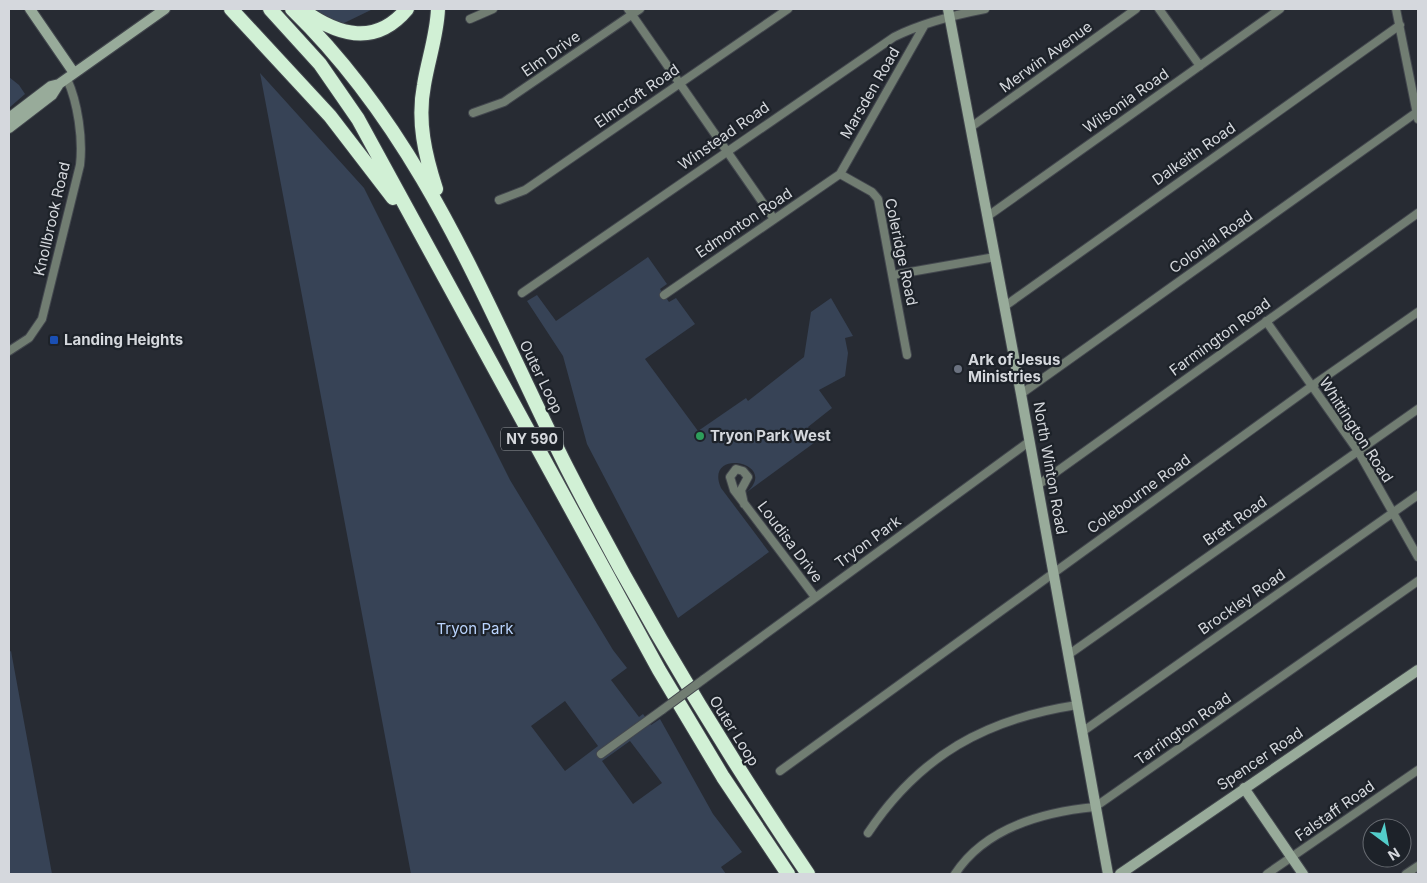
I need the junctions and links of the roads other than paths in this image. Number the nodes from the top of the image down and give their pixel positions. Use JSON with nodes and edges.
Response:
{"nodes":[{"id":1,"x":30,"y":9,"type":"edge"},
{"id":2,"x":165,"y":9,"type":"edge"},
{"id":3,"x":231,"y":9,"type":"edge"},
{"id":4,"x":270,"y":9,"type":"edge"},
{"id":5,"x":292,"y":9,"type":"edge"},
{"id":6,"x":300,"y":9,"type":"edge"},
{"id":7,"x":407,"y":9,"type":"edge"},
{"id":8,"x":438,"y":9,"type":"edge"},
{"id":9,"x":493,"y":9,"type":"edge"},
{"id":10,"x":640,"y":9,"type":"edge"},
{"id":11,"x":788,"y":9,"type":"edge"},
{"id":12,"x":985,"y":9,"type":"edge"},
{"id":13,"x":1136,"y":9,"type":"edge"},
{"id":14,"x":1159,"y":9,"type":"edge"},
{"id":15,"x":1280,"y":9,"type":"edge"},
{"id":16,"x":1396,"y":9,"type":"edge"},
{"id":17,"x":630,"y":11,"type":"edge"},
{"id":18,"x":949,"y":13,"type":"edge"},
{"id":19,"x":470,"y":19,"type":"dead end"},
{"id":20,"x":1400,"y":25,"type":"junction"},
{"id":21,"x":924,"y":26,"type":"junction"},
{"id":22,"x":1200,"y":66,"type":"junction"},
{"id":23,"x":67,"y":79,"type":"junction"},
{"id":24,"x":680,"y":83,"type":"junction"},
{"id":25,"x":473,"y":113,"type":"dead end"},
{"id":26,"x":1418,"y":116,"type":"edge"},
{"id":27,"x":9,"y":118,"type":"edge"},
{"id":28,"x":971,"y":127,"type":"junction"},
{"id":29,"x":9,"y":128,"type":"edge"},
{"id":30,"x":727,"y":151,"type":"junction"},
{"id":31,"x":840,"y":174,"type":"junction"},
{"id":32,"x":500,"y":200,"type":"dead end"},
{"id":33,"x":1418,"y":213,"type":"edge"},
{"id":34,"x":988,"y":216,"type":"junction"},
{"id":35,"x":774,"y":219,"type":"junction"},
{"id":36,"x":456,"y":241,"type":"junction"},
{"id":37,"x":433,"y":257,"type":"junction"},
{"id":38,"x":995,"y":257,"type":"junction"},
{"id":39,"x":893,"y":275,"type":"junction"},
{"id":40,"x":522,"y":294,"type":"dead end"},
{"id":41,"x":664,"y":295,"type":"dead end"},
{"id":42,"x":1005,"y":306,"type":"junction"},
{"id":43,"x":1418,"y":312,"type":"edge"},
{"id":44,"x":1266,"y":321,"type":"junction"},
{"id":45,"x":9,"y":351,"type":"edge"},
{"id":46,"x":907,"y":355,"type":"dead end"},
{"id":47,"x":1312,"y":386,"type":"junction"},
{"id":48,"x":1021,"y":394,"type":"junction"},
{"id":49,"x":1418,"y":409,"type":"edge"},
{"id":50,"x":1030,"y":441,"type":"junction"},
{"id":51,"x":1358,"y":451,"type":"junction"},
{"id":52,"x":1038,"y":484,"type":"junction"},
{"id":53,"x":1418,"y":495,"type":"edge"},
{"id":54,"x":744,"y":504,"type":"dead end"},
{"id":55,"x":1393,"y":513,"type":"junction"},
{"id":56,"x":1418,"y":558,"type":"edge"},
{"id":57,"x":1054,"y":572,"type":"junction"},
{"id":58,"x":1418,"y":581,"type":"edge"},
{"id":59,"x":814,"y":598,"type":"junction"},
{"id":60,"x":1068,"y":655,"type":"junction"},
{"id":61,"x":1418,"y":670,"type":"edge"},
{"id":62,"x":1077,"y":705,"type":"junction"},
{"id":63,"x":1082,"y":732,"type":"junction"},
{"id":64,"x":602,"y":754,"type":"dead end"},
{"id":65,"x":1418,"y":770,"type":"edge"},
{"id":66,"x":780,"y":771,"type":"dead end"},
{"id":67,"x":1244,"y":788,"type":"junction"},
{"id":68,"x":1096,"y":807,"type":"junction"},
{"id":69,"x":868,"y":833,"type":"dead end"},
{"id":70,"x":1292,"y":858,"type":"junction"},
{"id":71,"x":1418,"y":866,"type":"edge"},
{"id":72,"x":788,"y":874,"type":"edge"},
{"id":73,"x":808,"y":874,"type":"edge"},
{"id":74,"x":955,"y":874,"type":"edge"},
{"id":75,"x":1108,"y":874,"type":"edge"},
{"id":76,"x":1120,"y":874,"type":"edge"},
{"id":77,"x":1267,"y":874,"type":"edge"},
{"id":78,"x":1303,"y":874,"type":"edge"},
{"id":79,"x":1406,"y":874,"type":"edge"}],
"edges":[{"from":1,"to":23,"type":"main road"},
{"from":2,"to":23,"type":"main road"},
{"from":3,"to":37,"type":"highway"},
{"from":4,"to":37,"type":"highway","number":"NY 590"},
{"from":5,"to":36,"type":"highway","name":"Outer Loop","number":"NY 590"},
{"from":6,"to":7,"type":"highway"},
{"from":8,"to":36,"type":"highway"},
{"from":9,"to":19,"type":"street"},
{"from":10,"to":17,"type":"street","name":"Elm Drive"},
{"from":11,"to":24,"type":"street","name":"Elmcroft Road"},
{"from":12,"to":18,"type":"street","name":"Winstead Road"},
{"from":13,"to":28,"type":"street","name":"Merwin Avenue"},
{"from":14,"to":22,"type":"street"},
{"from":15,"to":22,"type":"street","name":"Wilsonia Road"},
{"from":16,"to":20,"type":"street"},
{"from":17,"to":24,"type":"street"},
{"from":17,"to":25,"type":"street","name":"Elm Drive"},
{"from":18,"to":21,"type":"street","name":"Winstead Road"},
{"from":18,"to":28,"type":"main road","name":"North Winton Road"},
{"from":20,"to":26,"type":"street"},
{"from":20,"to":42,"type":"street","name":"Dalkeith Road"},
{"from":21,"to":30,"type":"street","name":"Winstead Road"},
{"from":21,"to":31,"type":"street","name":"Marsden Road"},
{"from":22,"to":34,"type":"street","name":"Wilsonia Road"},
{"from":23,"to":27,"type":"main road"},
{"from":23,"to":29,"type":"main road"},
{"from":23,"to":45,"type":"street","name":"Knollbrook Road"},
{"from":24,"to":30,"type":"street"},
{"from":24,"to":32,"type":"street","name":"Elmcroft Road"},
{"from":26,"to":48,"type":"street","name":"Colonial Road"},
{"from":28,"to":34,"type":"main road","name":"North Winton Road"},
{"from":30,"to":35,"type":"street"},
{"from":30,"to":40,"type":"street","name":"Winstead Road"},
{"from":31,"to":35,"type":"street","name":"Edmonton Road"},
{"from":31,"to":39,"type":"street","name":"Coleridge Road"},
{"from":33,"to":44,"type":"street","name":"Farmington Road"},
{"from":34,"to":38,"type":"main road","name":"North Winton Road"},
{"from":35,"to":41,"type":"street","name":"Edmonton Road"},
{"from":36,"to":73,"type":"highway","name":"Outer Loop","number":"NY 590"},
{"from":37,"to":72,"type":"highway","number":"NY 590"},
{"from":38,"to":39,"type":"street"},
{"from":38,"to":42,"type":"main road","name":"North Winton Road"},
{"from":39,"to":46,"type":"street","name":"Coleridge Road"},
{"from":42,"to":48,"type":"main road","name":"North Winton Road"},
{"from":43,"to":47,"type":"street","name":"Colebourne Road"},
{"from":44,"to":47,"type":"street","name":"Whittington Road"},
{"from":44,"to":52,"type":"street","name":"Farmington Road"},
{"from":47,"to":51,"type":"street","name":"Whittington Road"},
{"from":47,"to":57,"type":"street","name":"Colebourne Road"},
{"from":48,"to":50,"type":"main road","name":"North Winton Road"},
{"from":49,"to":51,"type":"street","name":"Brett Road"},
{"from":50,"to":52,"type":"main road","name":"North Winton Road"},
{"from":50,"to":59,"type":"street","name":"Tryon Park"},
{"from":51,"to":55,"type":"street","name":"Whittington Road"},
{"from":51,"to":60,"type":"street","name":"Brett Road"},
{"from":52,"to":57,"type":"main road","name":"North Winton Road"},
{"from":53,"to":55,"type":"street","name":"Brockley Road"},
{"from":54,"to":59,"type":"street","name":"Loudisa Drive"},
{"from":55,"to":56,"type":"street","name":"Whittington Road"},
{"from":55,"to":63,"type":"street","name":"Brockley Road"},
{"from":57,"to":60,"type":"main road","name":"North Winton Road"},
{"from":57,"to":66,"type":"street","name":"Colebourne Road"},
{"from":58,"to":68,"type":"street","name":"Tarrington Road"},
{"from":59,"to":64,"type":"street","name":"Tryon Park","bridge":true},
{"from":60,"to":62,"type":"main road","name":"North Winton Road"},
{"from":61,"to":67,"type":"main road","name":"Spencer Road"},
{"from":62,"to":63,"type":"main road","name":"North Winton Road"},
{"from":62,"to":69,"type":"street"},
{"from":63,"to":68,"type":"main road","name":"North Winton Road"},
{"from":65,"to":70,"type":"street","name":"Falstaff Road"},
{"from":67,"to":70,"type":"main road"},
{"from":67,"to":76,"type":"main road","name":"Spencer Road"},
{"from":68,"to":74,"type":"street","name":"Tarrington Road"},
{"from":68,"to":75,"type":"main road","name":"North Winton Road"},
{"from":70,"to":77,"type":"street","name":"Falstaff Road"},
{"from":70,"to":78,"type":"main road"},
{"from":71,"to":79,"type":"street"}]}
